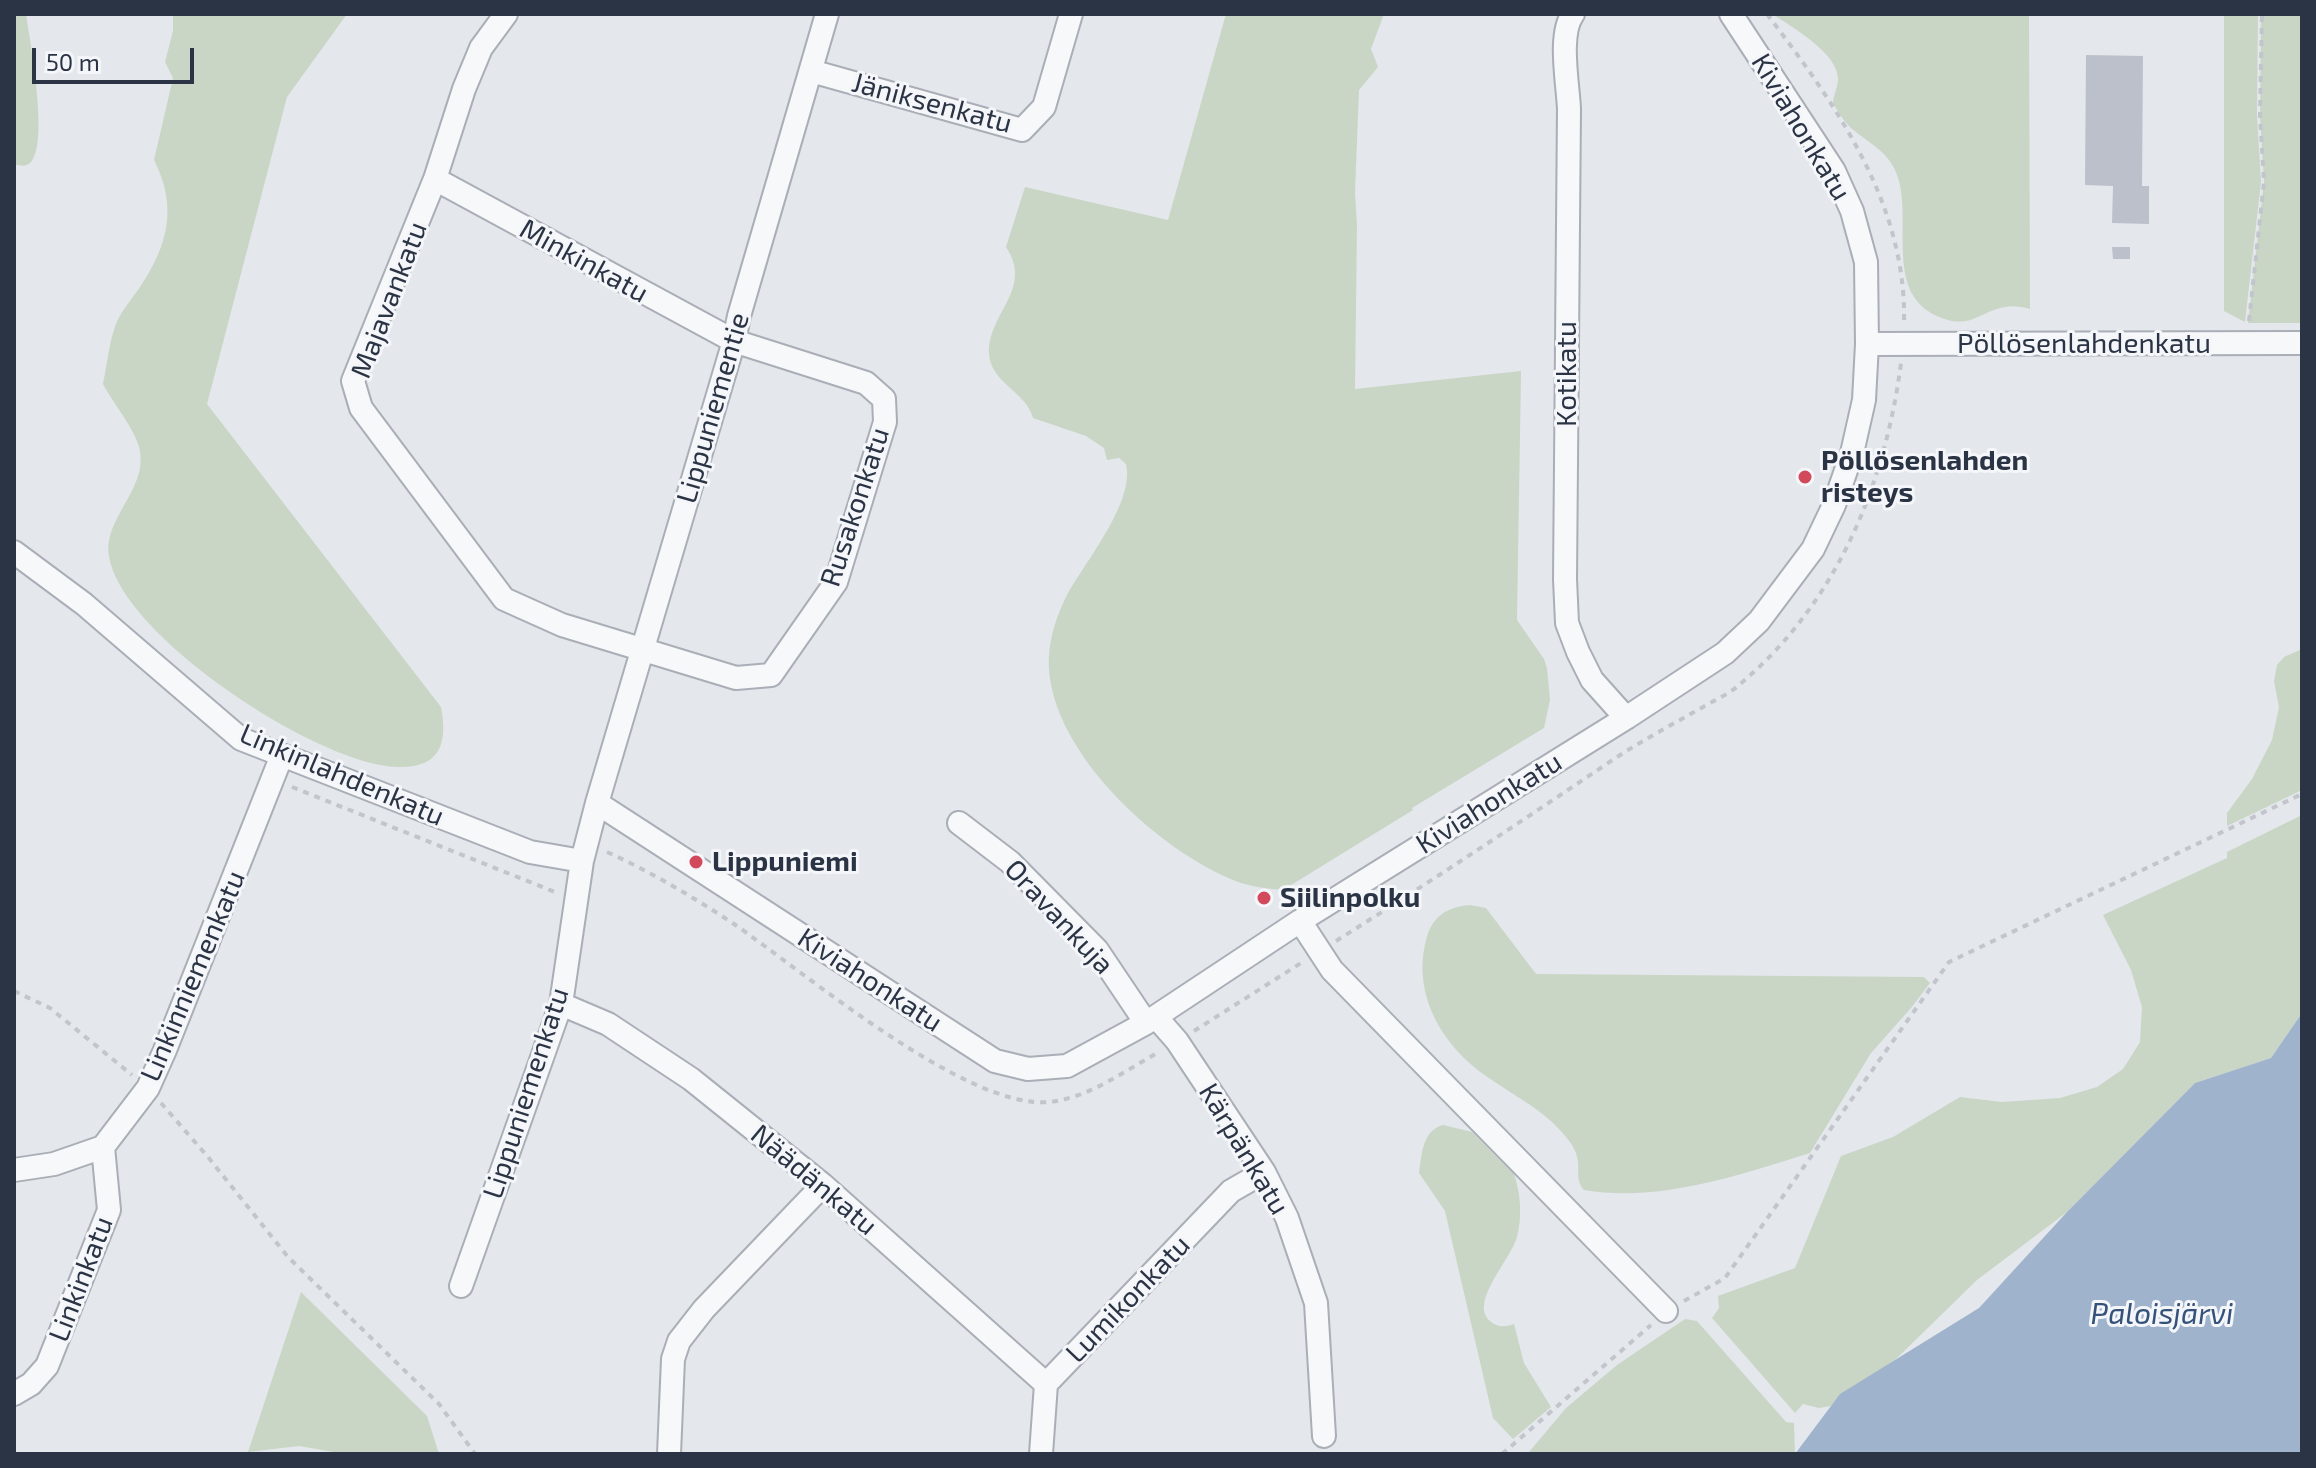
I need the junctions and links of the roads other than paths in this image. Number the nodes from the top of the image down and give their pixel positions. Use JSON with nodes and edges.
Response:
{"nodes":[{"id":1,"x":506,"y":14,"type":"edge"},
{"id":2,"x":827,"y":14,"type":"edge"},
{"id":3,"x":1071,"y":14,"type":"edge"},
{"id":4,"x":1573,"y":14,"type":"edge"},
{"id":5,"x":1731,"y":14,"type":"edge"},
{"id":6,"x":811,"y":71,"type":"junction"},
{"id":7,"x":435,"y":179,"type":"junction"},
{"id":8,"x":734,"y":341,"type":"junction"},
{"id":9,"x":2302,"y":343,"type":"edge"},
{"id":10,"x":1867,"y":344,"type":"junction"},
{"id":11,"x":14,"y":552,"type":"edge"},
{"id":12,"x":643,"y":650,"type":"junction"},
{"id":13,"x":1626,"y":718,"type":"junction"},
{"id":14,"x":282,"y":755,"type":"junction"},
{"id":15,"x":597,"y":803,"type":"junction"},
{"id":16,"x":959,"y":823,"type":"dead end"},
{"id":17,"x":592,"y":855,"type":"junction"},
{"id":18,"x":1300,"y":921,"type":"junction"},
{"id":19,"x":561,"y":1004,"type":"junction"},
{"id":20,"x":1151,"y":1020,"type":"junction"},
{"id":21,"x":103,"y":1147,"type":"junction"},
{"id":22,"x":14,"y":1170,"type":"edge"},
{"id":23,"x":1264,"y":1172,"type":"junction"},
{"id":24,"x":823,"y":1185,"type":"junction"},
{"id":25,"x":461,"y":1286,"type":"dead end"},
{"id":26,"x":1666,"y":1311,"type":"road end"},
{"id":27,"x":1046,"y":1384,"type":"junction"},
{"id":28,"x":14,"y":1394,"type":"edge"},
{"id":29,"x":1324,"y":1436,"type":"dead end"},
{"id":30,"x":669,"y":1454,"type":"edge"},
{"id":31,"x":1041,"y":1454,"type":"edge"}],
"edges":[{"from":1,"to":7,"type":"street","name":"Majavankatu"},
{"from":2,"to":6,"type":"street","name":"Lippuniementie"},
{"from":3,"to":6,"type":"street","name":"Jäniksenkatu"},
{"from":4,"to":13,"type":"street","name":"Kotikatu"},
{"from":5,"to":10,"type":"street","name":"Kiviahonkatu"},
{"from":6,"to":8,"type":"street","name":"Lippuniementie"},
{"from":7,"to":8,"type":"street","name":"Minkinkatu"},
{"from":7,"to":12,"type":"street","name":"Majavankatu"},
{"from":8,"to":12,"type":"street","name":"Lippuniementie"},
{"from":8,"to":12,"type":"street","name":"Rusakonkatu"},
{"from":9,"to":10,"type":"street","name":"Pöllösenlahdenkatu"},
{"from":10,"to":13,"type":"street","name":"Kiviahonkatu"},
{"from":11,"to":14,"type":"street","name":"Linkinlahdenkatu"},
{"from":12,"to":15,"type":"street","name":"Lippuniementie"},
{"from":13,"to":18,"type":"street","name":"Kiviahonkatu"},
{"from":14,"to":17,"type":"street","name":"Linkinlahdenkatu"},
{"from":14,"to":21,"type":"street","name":"Linkinniemenkatu"},
{"from":15,"to":17,"type":"street","name":"Lippuniemenkatu"},
{"from":15,"to":20,"type":"street","name":"Kiviahonkatu"},
{"from":16,"to":20,"type":"street","name":"Oravankuja"},
{"from":17,"to":19,"type":"street","name":"Lippuniemenkatu"},
{"from":18,"to":20,"type":"street","name":"Kiviahonkatu"},
{"from":18,"to":26,"type":"street"},
{"from":19,"to":24,"type":"street","name":"Näädänkatu"},
{"from":19,"to":25,"type":"street","name":"Lippuniemenkatu"},
{"from":20,"to":23,"type":"street","name":"Kärpänkatu"},
{"from":21,"to":22,"type":"street"},
{"from":21,"to":28,"type":"street","name":"Linkinkatu"},
{"from":23,"to":27,"type":"street","name":"Lumikonkatu"},
{"from":23,"to":29,"type":"street","name":"Kärpänkatu"},
{"from":24,"to":27,"type":"street","name":"Näädänkatu"},
{"from":24,"to":30,"type":"street"},
{"from":27,"to":31,"type":"street","name":"Lumikonkatu"}]}
